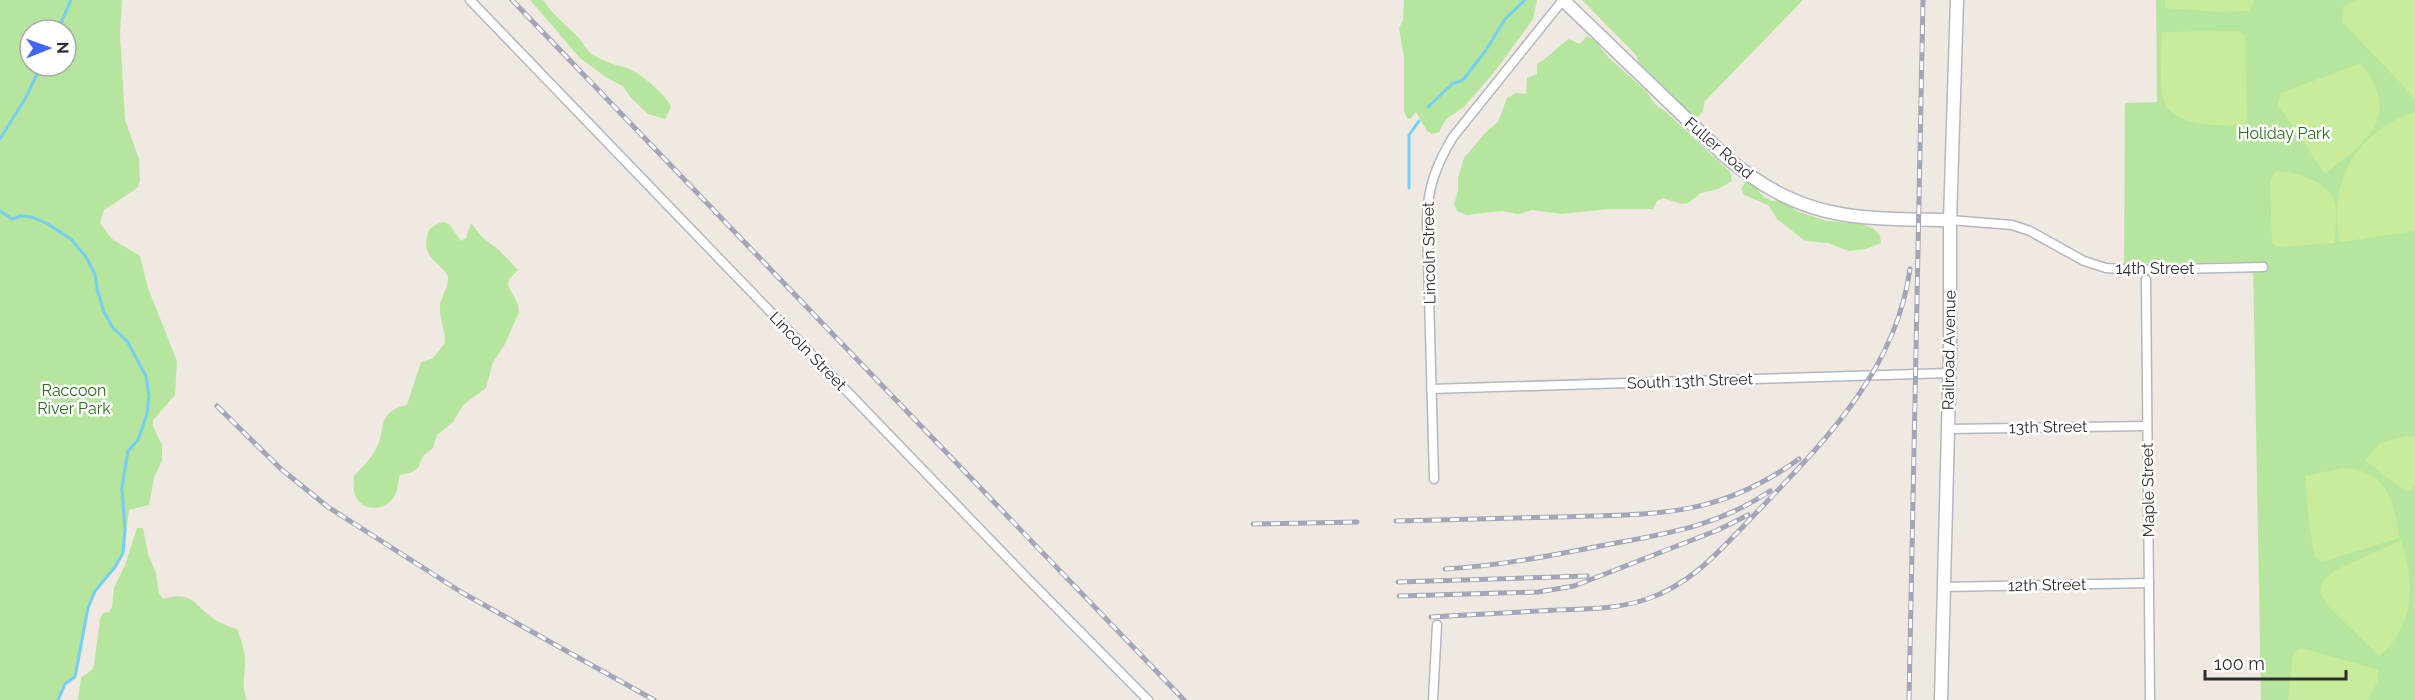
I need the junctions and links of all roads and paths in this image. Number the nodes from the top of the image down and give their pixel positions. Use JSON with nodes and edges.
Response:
{"nodes":[{"id":1,"x":470,"y":0,"type":"edge"},
{"id":2,"x":1563,"y":0,"type":"edge"},
{"id":3,"x":1957,"y":0,"type":"edge"},
{"id":4,"x":1950,"y":220,"type":"junction"},
{"id":5,"x":2263,"y":267,"type":"dead end"},
{"id":6,"x":2146,"y":280,"type":"dead end"},
{"id":7,"x":1949,"y":373,"type":"junction"},
{"id":8,"x":1431,"y":389,"type":"junction"},
{"id":9,"x":2147,"y":426,"type":"junction"},
{"id":10,"x":1948,"y":429,"type":"junction"},
{"id":11,"x":1434,"y":478,"type":"dead end"},
{"id":12,"x":2149,"y":583,"type":"junction"},
{"id":13,"x":1944,"y":587,"type":"junction"},
{"id":14,"x":1437,"y":625,"type":"dead end"},
{"id":15,"x":1148,"y":700,"type":"edge"},
{"id":16,"x":1433,"y":700,"type":"edge"},
{"id":17,"x":1941,"y":700,"type":"edge"},
{"id":18,"x":2150,"y":700,"type":"edge"}],
"edges":[{"from":1,"to":15,"type":"street","name":"Lincoln Street"},
{"from":2,"to":4,"type":"main road","name":"Fuller Road"},
{"from":2,"to":8,"type":"street","name":"Lincoln Street"},
{"from":3,"to":4,"type":"main road","name":"Railroad Avenue"},
{"from":4,"to":5,"type":"street","name":"14th Street"},
{"from":4,"to":7,"type":"main road","name":"Railroad Avenue"},
{"from":6,"to":9,"type":"street","name":"Maple Street"},
{"from":7,"to":8,"type":"street","name":"South 13th Street"},
{"from":7,"to":10,"type":"main road","name":"Railroad Avenue"},
{"from":8,"to":11,"type":"street","name":"Lincoln Street"},
{"from":9,"to":10,"type":"street","name":"13th Street"},
{"from":9,"to":12,"type":"street","name":"Maple Street"},
{"from":10,"to":13,"type":"main road","name":"Railroad Avenue"},
{"from":12,"to":13,"type":"street","name":"12th Street"},
{"from":12,"to":18,"type":"street","name":"Maple Street"},
{"from":13,"to":17,"type":"main road","name":"Railroad Avenue"},
{"from":14,"to":16,"type":"street"}]}
